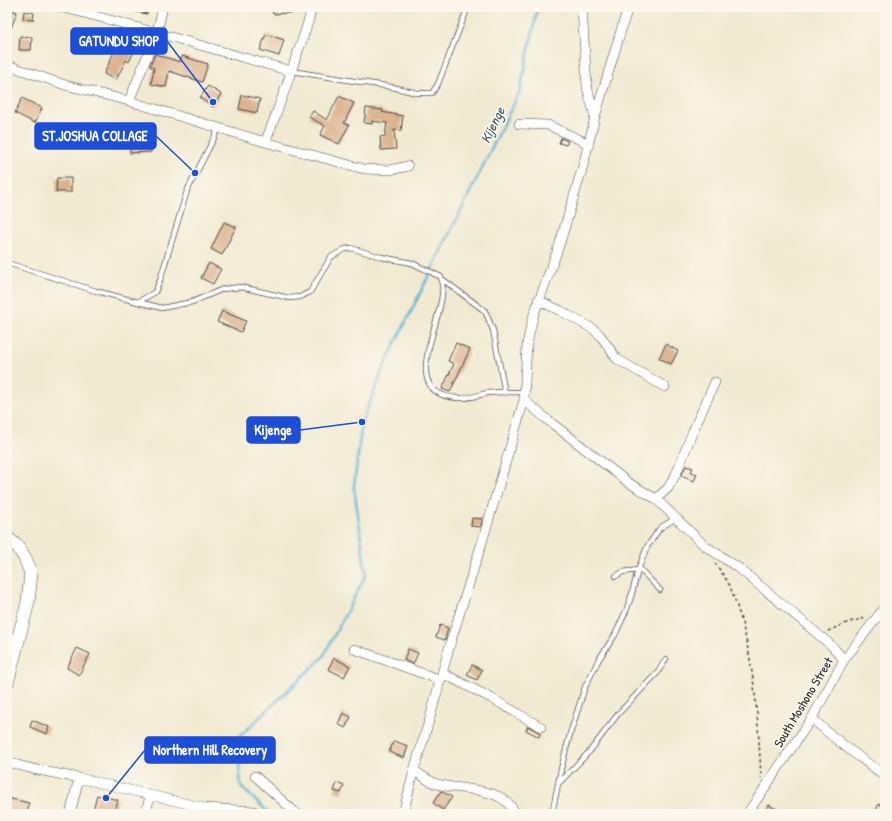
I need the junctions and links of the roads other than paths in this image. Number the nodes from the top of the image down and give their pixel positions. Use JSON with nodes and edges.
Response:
{"nodes":[{"id":1,"x":60,"y":7,"type":"edge"},
{"id":2,"x":163,"y":7,"type":"edge"},
{"id":3,"x":312,"y":7,"type":"edge"},
{"id":4,"x":468,"y":7,"type":"edge"},
{"id":5,"x":582,"y":7,"type":"edge"},
{"id":6,"x":628,"y":7,"type":"edge"},
{"id":7,"x":75,"y":9,"type":"edge"},
{"id":8,"x":157,"y":32,"type":"junction"},
{"id":9,"x":7,"y":65,"type":"edge"},
{"id":10,"x":291,"y":71,"type":"junction"},
{"id":11,"x":129,"y":101,"type":"junction"},
{"id":12,"x":595,"y":118,"type":"junction"},
{"id":13,"x":520,"y":124,"type":"dead end"},
{"id":14,"x":219,"y":128,"type":"junction"},
{"id":15,"x":265,"y":142,"type":"junction"},
{"id":16,"x":589,"y":144,"type":"junction"},
{"id":17,"x":408,"y":166,"type":"dead end"},
{"id":18,"x":7,"y":263,"type":"edge"},
{"id":19,"x":441,"y":277,"type":"junction"},
{"id":20,"x":538,"y":300,"type":"junction"},
{"id":21,"x":138,"y":302,"type":"junction"},
{"id":22,"x":715,"y":382,"type":"dead end"},
{"id":23,"x":665,"y":387,"type":"dead end"},
{"id":24,"x":505,"y":393,"type":"junction"},
{"id":25,"x":524,"y":396,"type":"junction"},
{"id":26,"x":656,"y":499,"type":"junction"},
{"id":27,"x":676,"y":518,"type":"junction"},
{"id":28,"x":7,"y":538,"type":"edge"},
{"id":29,"x":638,"y":569,"type":"junction"},
{"id":30,"x":616,"y":576,"type":"dead end"},
{"id":31,"x":660,"y":590,"type":"dead end"},
{"id":32,"x":885,"y":607,"type":"edge"},
{"id":33,"x":354,"y":650,"type":"dead end"},
{"id":34,"x":666,"y":659,"type":"dead end"},
{"id":35,"x":844,"y":660,"type":"junction"},
{"id":36,"x":441,"y":676,"type":"junction"},
{"id":37,"x":7,"y":683,"type":"edge"},
{"id":38,"x":812,"y":718,"type":"junction"},
{"id":39,"x":541,"y":727,"type":"dead end"},
{"id":40,"x":7,"y":762,"type":"edge"},
{"id":41,"x":414,"y":770,"type":"junction"},
{"id":42,"x":255,"y":776,"type":"dead end"},
{"id":43,"x":885,"y":776,"type":"edge"},
{"id":44,"x":79,"y":778,"type":"junction"},
{"id":45,"x":558,"y":784,"type":"junction"},
{"id":46,"x":150,"y":795,"type":"junction"},
{"id":47,"x":254,"y":811,"type":"dead end"},
{"id":48,"x":70,"y":814,"type":"edge"},
{"id":49,"x":146,"y":814,"type":"edge"},
{"id":50,"x":296,"y":814,"type":"edge"},
{"id":51,"x":403,"y":814,"type":"edge"},
{"id":52,"x":515,"y":814,"type":"edge"},
{"id":53,"x":552,"y":814,"type":"edge"},
{"id":54,"x":747,"y":814,"type":"edge"}],
"edges":[{"from":1,"to":7,"type":"street"},
{"from":2,"to":8,"type":"street"},
{"from":3,"to":10,"type":"street"},
{"from":4,"to":10,"type":"lane"},
{"from":5,"to":12,"type":"street"},
{"from":6,"to":12,"type":"street"},
{"from":7,"to":8,"type":"street"},
{"from":8,"to":10,"type":"street"},
{"from":8,"to":11,"type":"street"},
{"from":9,"to":11,"type":"street"},
{"from":10,"to":15,"type":"street"},
{"from":11,"to":14,"type":"street"},
{"from":12,"to":16,"type":"street"},
{"from":13,"to":16,"type":"street"},
{"from":14,"to":15,"type":"street"},
{"from":14,"to":21,"type":"lane"},
{"from":15,"to":17,"type":"street"},
{"from":16,"to":20,"type":"street"},
{"from":18,"to":21,"type":"lane"},
{"from":19,"to":21,"type":"lane"},
{"from":19,"to":24,"type":"lane"},
{"from":19,"to":24,"type":"lane"},
{"from":20,"to":23,"type":"street"},
{"from":20,"to":25,"type":"street"},
{"from":22,"to":26,"type":"street"},
{"from":24,"to":25,"type":"lane"},
{"from":25,"to":26,"type":"street"},
{"from":25,"to":36,"type":"street"},
{"from":26,"to":27,"type":"street"},
{"from":27,"to":29,"type":"lane"},
{"from":27,"to":35,"type":"street"},
{"from":28,"to":37,"type":"street"},
{"from":29,"to":30,"type":"lane"},
{"from":29,"to":31,"type":"lane"},
{"from":29,"to":45,"type":"lane"},
{"from":32,"to":35,"type":"street","name":"South Moshono Street"},
{"from":33,"to":36,"type":"street"},
{"from":34,"to":45,"type":"lane"},
{"from":35,"to":38,"type":"street","name":"South Moshono Street"},
{"from":36,"to":39,"type":"street"},
{"from":36,"to":41,"type":"street"},
{"from":38,"to":43,"type":"street"},
{"from":38,"to":54,"type":"street","name":"South Moshono Street"},
{"from":40,"to":44,"type":"street"},
{"from":41,"to":51,"type":"street"},
{"from":41,"to":52,"type":"street"},
{"from":42,"to":50,"type":"street"},
{"from":44,"to":46,"type":"street"},
{"from":44,"to":48,"type":"street"},
{"from":45,"to":53,"type":"lane"},
{"from":46,"to":47,"type":"street"},
{"from":46,"to":49,"type":"street"}]}
